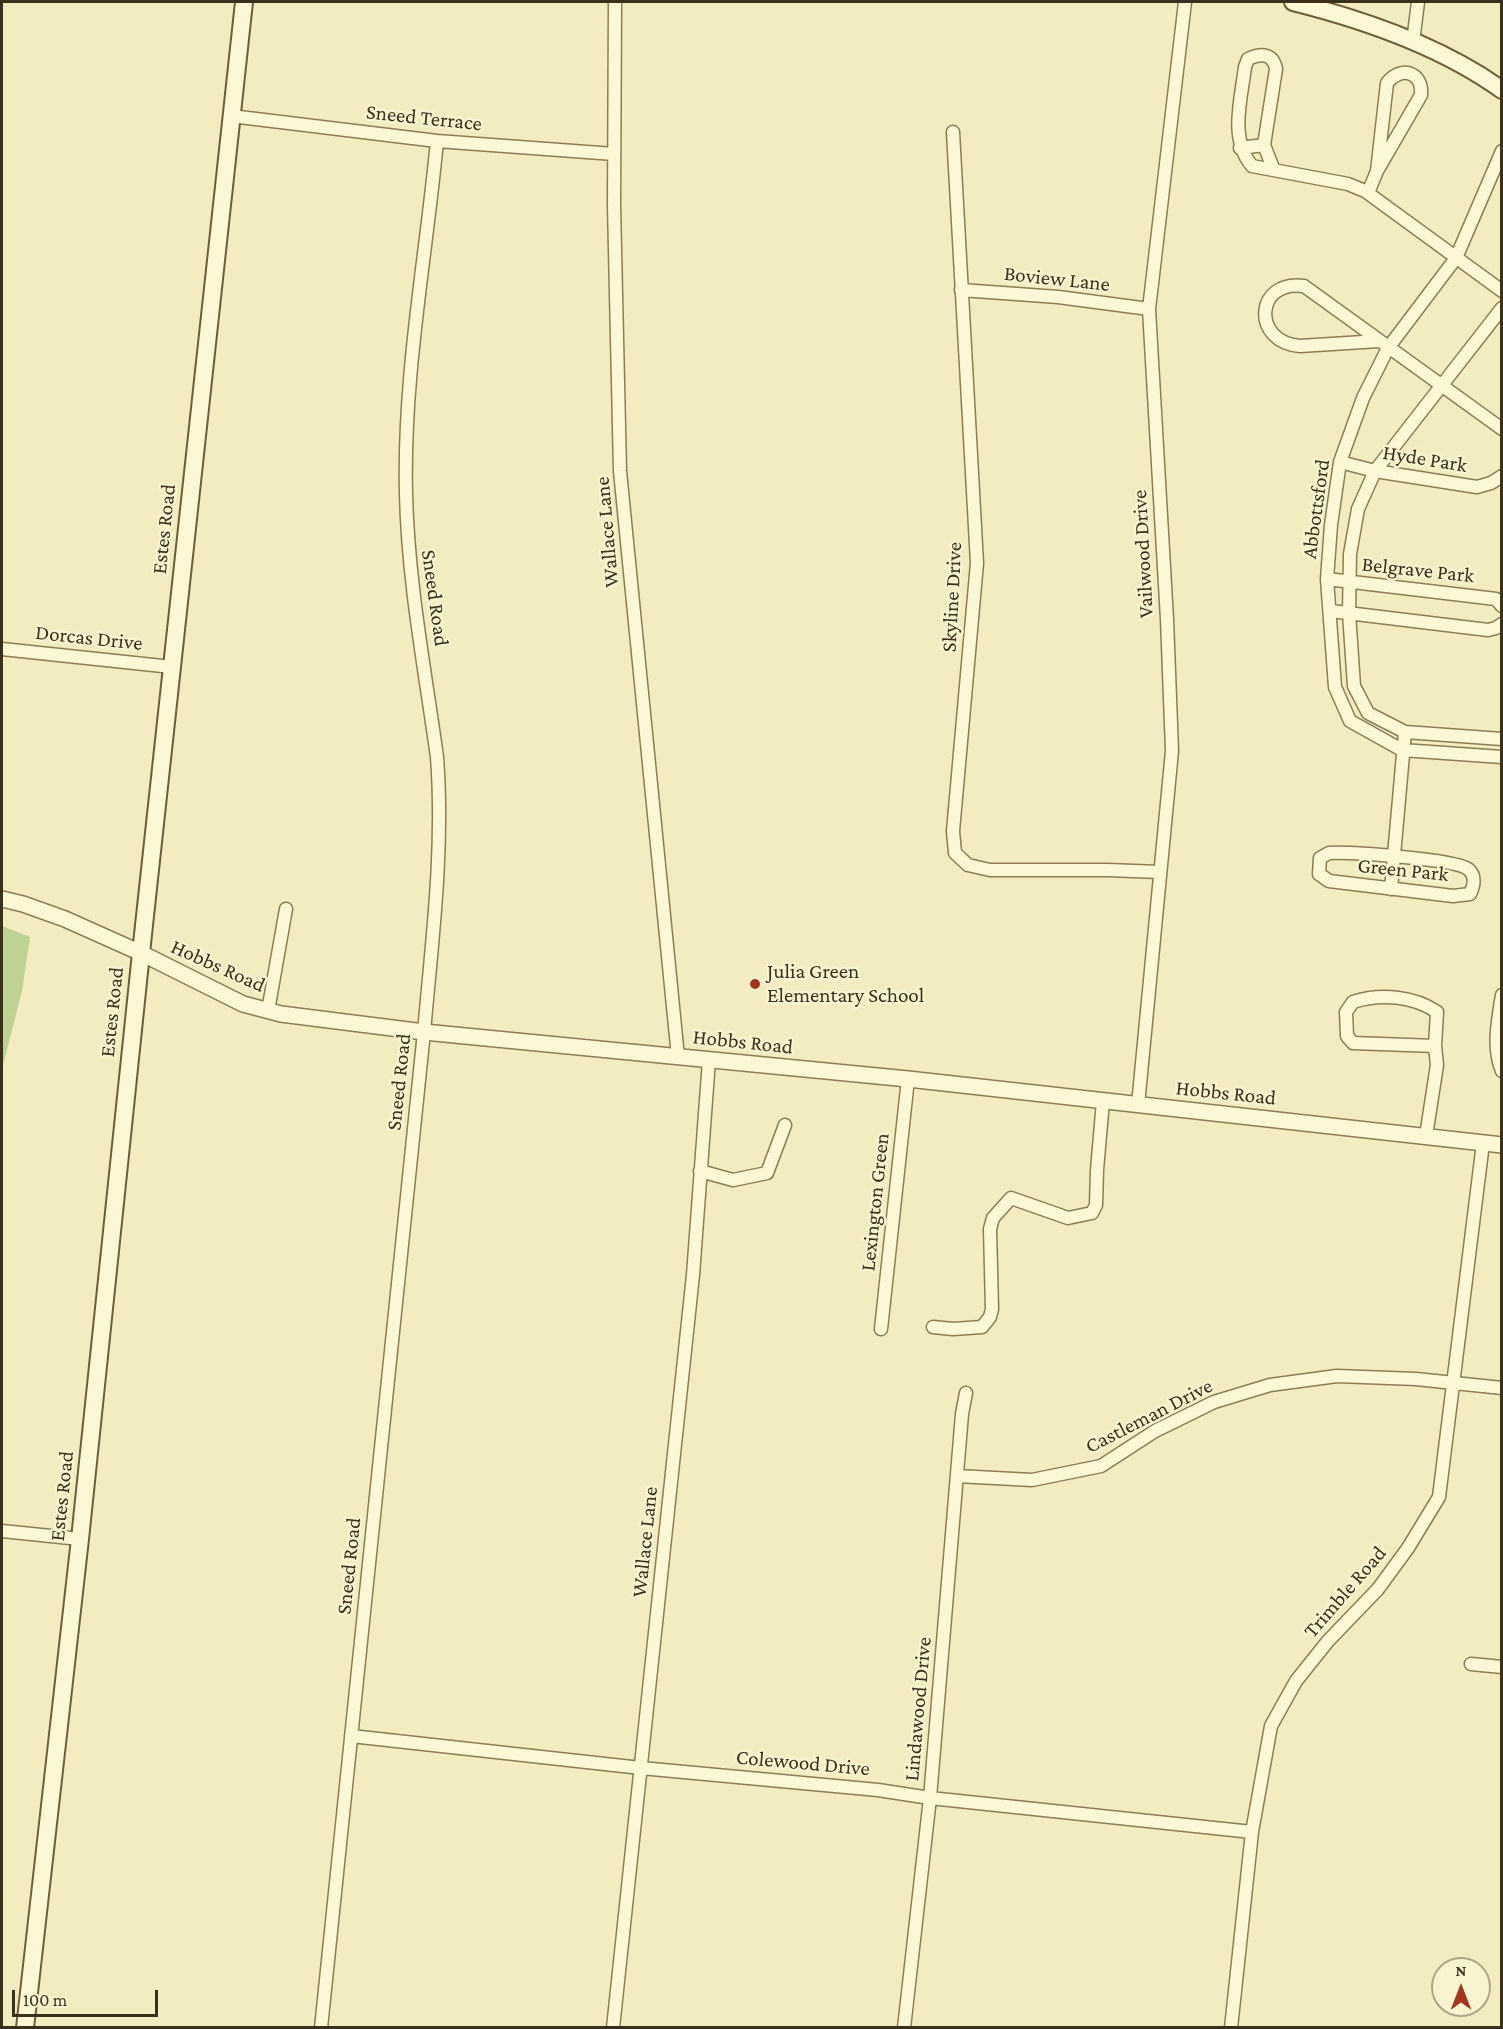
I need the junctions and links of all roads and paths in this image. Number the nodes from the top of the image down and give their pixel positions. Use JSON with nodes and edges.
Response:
{"nodes":[{"id":1,"x":244,"y":2,"type":"edge"},
{"id":2,"x":615,"y":2,"type":"edge"},
{"id":3,"x":1185,"y":2,"type":"edge"},
{"id":4,"x":1293,"y":2,"type":"edge"},
{"id":5,"x":1418,"y":2,"type":"edge"},
{"id":6,"x":1413,"y":42,"type":"junction"},
{"id":7,"x":1502,"y":90,"type":"edge"},
{"id":8,"x":231,"y":116,"type":"junction"},
{"id":9,"x":953,"y":132,"type":"dead end"},
{"id":10,"x":437,"y":141,"type":"junction"},
{"id":11,"x":1264,"y":145,"type":"junction"},
{"id":12,"x":1240,"y":148,"type":"junction"},
{"id":13,"x":1502,"y":151,"type":"edge"},
{"id":14,"x":614,"y":154,"type":"junction"},
{"id":15,"x":1273,"y":168,"type":"junction"},
{"id":16,"x":1377,"y":171,"type":"junction"},
{"id":17,"x":1502,"y":175,"type":"edge"},
{"id":18,"x":1489,"y":179,"type":"junction"},
{"id":19,"x":1368,"y":193,"type":"junction"},
{"id":20,"x":1456,"y":258,"type":"junction"},
{"id":21,"x":961,"y":290,"type":"junction"},
{"id":22,"x":1502,"y":291,"type":"edge"},
{"id":23,"x":1502,"y":308,"type":"edge"},
{"id":24,"x":1149,"y":309,"type":"junction"},
{"id":25,"x":1383,"y":344,"type":"junction"},
{"id":26,"x":1442,"y":386,"type":"junction"},
{"id":27,"x":1502,"y":429,"type":"edge"},
{"id":28,"x":1340,"y":462,"type":"junction"},
{"id":29,"x":1375,"y":471,"type":"junction"},
{"id":30,"x":1502,"y":476,"type":"edge"},
{"id":31,"x":1327,"y":579,"type":"junction"},
{"id":32,"x":1350,"y":582,"type":"junction"},
{"id":33,"x":1502,"y":606,"type":"edge"},
{"id":34,"x":1330,"y":611,"type":"junction"},
{"id":35,"x":1349,"y":612,"type":"junction"},
{"id":36,"x":1502,"y":624,"type":"edge"},
{"id":37,"x":2,"y":649,"type":"edge"},
{"id":38,"x":172,"y":666,"type":"junction"},
{"id":39,"x":1405,"y":732,"type":"junction"},
{"id":40,"x":1502,"y":739,"type":"edge"},
{"id":41,"x":1402,"y":750,"type":"junction"},
{"id":42,"x":1502,"y":757,"type":"edge"},
{"id":43,"x":1393,"y":856,"type":"junction"},
{"id":44,"x":1160,"y":872,"type":"junction"},
{"id":45,"x":1391,"y":889,"type":"junction"},
{"id":46,"x":2,"y":899,"type":"edge"},
{"id":47,"x":286,"y":909,"type":"dead end"},
{"id":48,"x":141,"y":953,"type":"junction"},
{"id":49,"x":1502,"y":995,"type":"edge"},
{"id":50,"x":268,"y":1011,"type":"junction"},
{"id":51,"x":424,"y":1032,"type":"junction"},
{"id":52,"x":1435,"y":1046,"type":"junction"},
{"id":53,"x":678,"y":1057,"type":"junction"},
{"id":54,"x":709,"y":1060,"type":"junction"},
{"id":55,"x":1502,"y":1071,"type":"edge"},
{"id":56,"x":908,"y":1079,"type":"junction"},
{"id":57,"x":1103,"y":1101,"type":"junction"},
{"id":58,"x":1138,"y":1105,"type":"junction"},
{"id":59,"x":785,"y":1125,"type":"dead end"},
{"id":60,"x":1426,"y":1137,"type":"junction"},
{"id":61,"x":1483,"y":1143,"type":"junction"},
{"id":62,"x":1502,"y":1145,"type":"edge"},
{"id":63,"x":700,"y":1171,"type":"junction"},
{"id":64,"x":933,"y":1327,"type":"dead end"},
{"id":65,"x":881,"y":1329,"type":"dead end"},
{"id":66,"x":1453,"y":1383,"type":"junction"},
{"id":67,"x":1502,"y":1388,"type":"edge"},
{"id":68,"x":966,"y":1393,"type":"dead end"},
{"id":69,"x":957,"y":1476,"type":"junction"},
{"id":70,"x":2,"y":1531,"type":"edge"},
{"id":71,"x":80,"y":1539,"type":"junction"},
{"id":72,"x":1471,"y":1664,"type":"dead end"},
{"id":73,"x":1502,"y":1667,"type":"edge"},
{"id":74,"x":351,"y":1736,"type":"junction"},
{"id":75,"x":641,"y":1768,"type":"junction"},
{"id":76,"x":930,"y":1798,"type":"junction"},
{"id":77,"x":1252,"y":1832,"type":"junction"},
{"id":78,"x":25,"y":2028,"type":"edge"},
{"id":79,"x":321,"y":2028,"type":"edge"},
{"id":80,"x":613,"y":2028,"type":"edge"},
{"id":81,"x":904,"y":2028,"type":"edge"},
{"id":82,"x":1231,"y":2028,"type":"edge"}],
"edges":[{"from":1,"to":8,"type":"main road","name":"Estes Road"},
{"from":2,"to":14,"type":"street","name":"Wallace Lane"},
{"from":3,"to":24,"type":"street","name":"Vailwood Drive"},
{"from":4,"to":6,"type":"main road"},
{"from":5,"to":6,"type":"street"},
{"from":6,"to":7,"type":"main road"},
{"from":8,"to":10,"type":"street","name":"Sneed Terrace"},
{"from":8,"to":38,"type":"main road","name":"Estes Road"},
{"from":9,"to":21,"type":"street","name":"Skyline Drive"},
{"from":10,"to":14,"type":"street","name":"Sneed Terrace"},
{"from":10,"to":51,"type":"street","name":"Sneed Road"},
{"from":11,"to":12,"type":"street"},
{"from":11,"to":12,"type":"street"},
{"from":11,"to":15,"type":"street"},
{"from":12,"to":15,"type":"street"},
{"from":13,"to":18,"type":"street","name":"Abbottsford"},
{"from":14,"to":53,"type":"street","name":"Wallace Lane"},
{"from":15,"to":19,"type":"street"},
{"from":16,"to":16,"type":"street"},
{"from":16,"to":19,"type":"street"},
{"from":17,"to":18,"type":"street"},
{"from":18,"to":20,"type":"street","name":"Abbottsford"},
{"from":19,"to":20,"type":"street"},
{"from":20,"to":22,"type":"street"},
{"from":20,"to":25,"type":"street","name":"Abbottsford"},
{"from":21,"to":24,"type":"street","name":"Boview Lane"},
{"from":21,"to":44,"type":"street","name":"Skyline Drive"},
{"from":23,"to":26,"type":"street","name":"Abbottsford"},
{"from":24,"to":44,"type":"street","name":"Vailwood Drive"},
{"from":25,"to":25,"type":"street"},
{"from":25,"to":26,"type":"street"},
{"from":25,"to":28,"type":"street","name":"Abbottsford"},
{"from":26,"to":27,"type":"street"},
{"from":26,"to":29,"type":"street","name":"Abbottsford"},
{"from":28,"to":29,"type":"street","name":"Hyde Park"},
{"from":28,"to":31,"type":"street","name":"Abbottsford"},
{"from":29,"to":30,"type":"street","name":"Hyde Park"},
{"from":29,"to":32,"type":"street","name":"Abbottsford"},
{"from":31,"to":32,"type":"street","name":"Belgrave Park"},
{"from":31,"to":34,"type":"street","name":"Abbottsford"},
{"from":32,"to":33,"type":"street","name":"Belgrave Park"},
{"from":32,"to":35,"type":"street","name":"Abbottsford"},
{"from":34,"to":35,"type":"street"},
{"from":34,"to":41,"type":"street","name":"Abbottsford"},
{"from":35,"to":36,"type":"street"},
{"from":35,"to":39,"type":"street","name":"Abbottsford"},
{"from":37,"to":38,"type":"street","name":"Dorcas Drive"},
{"from":38,"to":48,"type":"main road","name":"Estes Road"},
{"from":39,"to":40,"type":"street","name":"Abbottsford"},
{"from":39,"to":41,"type":"street"},
{"from":41,"to":42,"type":"street","name":"Abbottsford"},
{"from":41,"to":43,"type":"street"},
{"from":43,"to":45,"type":"street"},
{"from":43,"to":45,"type":"street","name":"Green Park"},
{"from":43,"to":45,"type":"street","name":"Green Park"},
{"from":44,"to":58,"type":"street","name":"Vailwood Drive"},
{"from":46,"to":48,"type":"street","name":"Hobbs Road"},
{"from":47,"to":50,"type":"street"},
{"from":48,"to":50,"type":"street","name":"Hobbs Road"},
{"from":48,"to":71,"type":"main road","name":"Estes Road"},
{"from":49,"to":55,"type":"street"},
{"from":50,"to":51,"type":"street","name":"Hobbs Road"},
{"from":51,"to":53,"type":"street","name":"Hobbs Road"},
{"from":51,"to":74,"type":"street","name":"Sneed Road"},
{"from":52,"to":52,"type":"street"},
{"from":52,"to":60,"type":"street"},
{"from":53,"to":54,"type":"street","name":"Hobbs Road"},
{"from":54,"to":56,"type":"street","name":"Hobbs Road"},
{"from":54,"to":63,"type":"street","name":"Wallace Lane"},
{"from":56,"to":57,"type":"street","name":"Hobbs Road"},
{"from":56,"to":65,"type":"street","name":"Lexington Green"},
{"from":57,"to":58,"type":"street","name":"Hobbs Road"},
{"from":57,"to":64,"type":"street"},
{"from":58,"to":60,"type":"street","name":"Hobbs Road"},
{"from":59,"to":63,"type":"street"},
{"from":60,"to":61,"type":"street","name":"Hobbs Road"},
{"from":61,"to":62,"type":"street","name":"Hobbs Road"},
{"from":61,"to":66,"type":"street","name":"Trimble Road"},
{"from":63,"to":75,"type":"street","name":"Wallace Lane"},
{"from":66,"to":67,"type":"street","name":"Castleman Drive"},
{"from":66,"to":69,"type":"street","name":"Castleman Drive"},
{"from":66,"to":77,"type":"street","name":"Trimble Road"},
{"from":68,"to":69,"type":"street","name":"Lindawood Drive"},
{"from":69,"to":76,"type":"street","name":"Lindawood Drive"},
{"from":70,"to":71,"type":"street"},
{"from":71,"to":78,"type":"main road","name":"Estes Road"},
{"from":72,"to":73,"type":"street"},
{"from":74,"to":75,"type":"street","name":"Colewood Drive"},
{"from":74,"to":79,"type":"street","name":"Sneed Road"},
{"from":75,"to":76,"type":"street","name":"Colewood Drive"},
{"from":75,"to":80,"type":"street","name":"Wallace Lane"},
{"from":76,"to":77,"type":"street","name":"Colewood Drive"},
{"from":76,"to":81,"type":"street","name":"Lindawood Drive"},
{"from":77,"to":82,"type":"street","name":"Trimble Road"}]}
